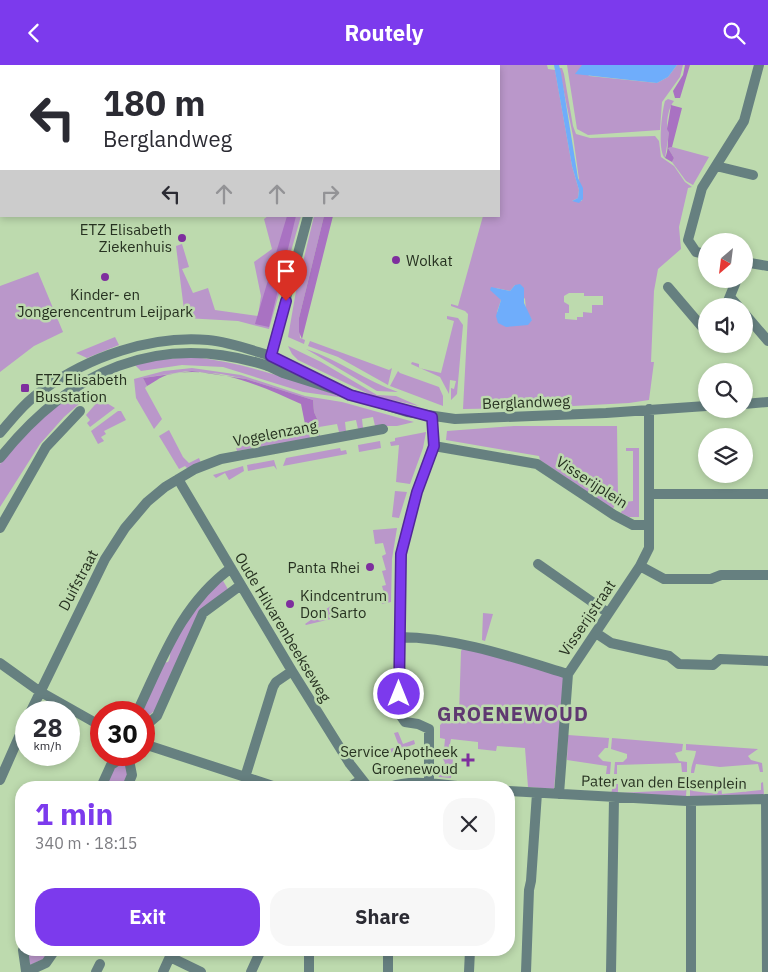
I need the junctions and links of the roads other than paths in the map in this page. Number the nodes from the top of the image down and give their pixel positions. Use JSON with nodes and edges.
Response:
{"nodes":[{"id":1,"x":759,"y":65,"type":"edge"},
{"id":2,"x":716,"y":166,"type":"junction"},
{"id":3,"x":753,"y":175,"type":"dead end"},
{"id":4,"x":308,"y":217,"type":"edge"},
{"id":5,"x":698,"y":252,"type":"edge"},
{"id":6,"x":753,"y":264,"type":"edge"},
{"id":7,"x":768,"y":266,"type":"edge"},
{"id":8,"x":668,"y":287,"type":"dead end"},
{"id":9,"x":698,"y":322,"type":"edge"},
{"id":10,"x":753,"y":324,"type":"edge"},
{"id":11,"x":768,"y":341,"type":"edge"},
{"id":12,"x":271,"y":356,"type":"junction"},
{"id":13,"x":768,"y":402,"type":"edge"},
{"id":14,"x":753,"y":403,"type":"edge"},
{"id":15,"x":698,"y":406,"type":"edge"},
{"id":16,"x":649,"y":409,"type":"junction"},
{"id":17,"x":80,"y":411,"type":"dead end"},
{"id":18,"x":432,"y":417,"type":"junction"},
{"id":19,"x":383,"y":429,"type":"dead end"},
{"id":20,"x":0,"y":433,"type":"edge"},
{"id":21,"x":434,"y":446,"type":"junction"},
{"id":22,"x":0,"y":457,"type":"edge"},
{"id":23,"x":178,"y":479,"type":"junction"},
{"id":24,"x":768,"y":494,"type":"edge"},
{"id":25,"x":649,"y":495,"type":"junction"},
{"id":26,"x":1,"y":521,"type":"edge"},
{"id":27,"x":649,"y":525,"type":"junction"},
{"id":28,"x":538,"y":564,"type":"dead end"},
{"id":29,"x":640,"y":566,"type":"junction"},
{"id":30,"x":231,"y":568,"type":"junction"},
{"id":31,"x":768,"y":575,"type":"edge"},
{"id":32,"x":240,"y":585,"type":"junction"},
{"id":33,"x":608,"y":613,"type":"junction"},
{"id":34,"x":596,"y":633,"type":"junction"},
{"id":35,"x":399,"y":637,"type":"junction"},
{"id":36,"x":768,"y":661,"type":"edge"},
{"id":37,"x":0,"y":663,"type":"edge"},
{"id":38,"x":292,"y":671,"type":"junction"},
{"id":39,"x":568,"y":674,"type":"junction"},
{"id":40,"x":39,"y":691,"type":"junction"},
{"id":41,"x":35,"y":701,"type":"edge"},
{"id":42,"x":142,"y":701,"type":"edge"},
{"id":43,"x":155,"y":718,"type":"edge"},
{"id":44,"x":90,"y":721,"type":"edge"},
{"id":45,"x":563,"y":732,"type":"joint"},
{"id":46,"x":15,"y":746,"type":"edge"},
{"id":47,"x":155,"y":748,"type":"edge"},
{"id":48,"x":111,"y":766,"type":"edge"},
{"id":49,"x":130,"y":766,"type":"edge"},
{"id":50,"x":0,"y":779,"type":"edge"},
{"id":51,"x":104,"y":781,"type":"edge"},
{"id":52,"x":130,"y":781,"type":"edge"},
{"id":53,"x":239,"y":781,"type":"edge"},
{"id":54,"x":245,"y":781,"type":"edge"},
{"id":55,"x":363,"y":781,"type":"edge"},
{"id":56,"x":429,"y":781,"type":"edge"},
{"id":57,"x":515,"y":791,"type":"edge"},
{"id":58,"x":537,"y":793,"type":"junction"},
{"id":59,"x":559,"y":794,"type":"junction"},
{"id":60,"x":614,"y":799,"type":"junction"},
{"id":61,"x":767,"y":799,"type":"edge"},
{"id":62,"x":692,"y":801,"type":"junction"},
{"id":63,"x":24,"y":956,"type":"edge"},
{"id":64,"x":51,"y":956,"type":"edge"},
{"id":65,"x":171,"y":956,"type":"edge"},
{"id":66,"x":175,"y":956,"type":"edge"},
{"id":67,"x":258,"y":956,"type":"edge"},
{"id":68,"x":309,"y":956,"type":"edge"},
{"id":69,"x":388,"y":956,"type":"edge"},
{"id":70,"x":470,"y":956,"type":"edge"},
{"id":71,"x":26,"y":972,"type":"edge"},
{"id":72,"x":163,"y":972,"type":"edge"},
{"id":73,"x":201,"y":972,"type":"edge"},
{"id":74,"x":251,"y":972,"type":"edge"},
{"id":75,"x":309,"y":972,"type":"edge"},
{"id":76,"x":388,"y":972,"type":"edge"},
{"id":77,"x":470,"y":972,"type":"edge"},
{"id":78,"x":526,"y":972,"type":"edge"},
{"id":79,"x":611,"y":972,"type":"edge"},
{"id":80,"x":691,"y":972,"type":"edge"},
{"id":81,"x":767,"y":972,"type":"edge"}],
"edges":[{"from":1,"to":2,"type":"street"},
{"from":2,"to":3,"type":"street"},
{"from":2,"to":5,"type":"street"},
{"from":4,"to":12,"type":"street"},
{"from":6,"to":7,"type":"street"},
{"from":8,"to":9,"type":"street"},
{"from":10,"to":11,"type":"street"},
{"from":12,"to":18,"type":"street","name":"Berglandweg"},
{"from":12,"to":20,"type":"street"},
{"from":12,"to":22,"type":"street"},
{"from":13,"to":14,"type":"street"},
{"from":15,"to":16,"type":"street","name":"Berglandweg"},
{"from":16,"to":18,"type":"street","name":"Berglandweg"},
{"from":16,"to":25,"type":"street","name":"Visserijplein"},
{"from":17,"to":26,"type":"street"},
{"from":18,"to":21,"type":"street"},
{"from":19,"to":23,"type":"street","name":"Vogelenzang"},
{"from":21,"to":27,"type":"street","name":"Visserijplein"},
{"from":21,"to":35,"type":"street"},
{"from":23,"to":30,"type":"street","name":"Oude Hilvarenbeekseweg"},
{"from":23,"to":40,"type":"street","name":"Duifstraat"},
{"from":24,"to":25,"type":"street"},
{"from":25,"to":27,"type":"street","name":"Visserijplein"},
{"from":27,"to":29,"type":"street","name":"Visserijstraat"},
{"from":28,"to":33,"type":"street"},
{"from":29,"to":31,"type":"street"},
{"from":29,"to":33,"type":"street","name":"Visserijstraat"},
{"from":30,"to":32,"type":"street","name":"Oude Hilvarenbeekseweg"},
{"from":30,"to":42,"type":"street"},
{"from":32,"to":38,"type":"street","name":"Oude Hilvarenbeekseweg"},
{"from":32,"to":43,"type":"street"},
{"from":33,"to":34,"type":"street","name":"Visserijstraat"},
{"from":34,"to":36,"type":"street"},
{"from":34,"to":39,"type":"street","name":"Visserijstraat"},
{"from":35,"to":39,"type":"street"},
{"from":35,"to":56,"type":"street"},
{"from":37,"to":40,"type":"street"},
{"from":38,"to":54,"type":"street"},
{"from":38,"to":55,"type":"street","name":"Oude Hilvarenbeekseweg"},
{"from":39,"to":45,"type":"street","name":"Visserijstraat"},
{"from":40,"to":41,"type":"street","name":"Duifstraat"},
{"from":40,"to":44,"type":"street"},
{"from":45,"to":59,"type":"street","name":"Pater van den Elsenplein"},
{"from":46,"to":50,"type":"street"},
{"from":47,"to":53,"type":"street"},
{"from":48,"to":51,"type":"street"},
{"from":49,"to":52,"type":"street"},
{"from":57,"to":58,"type":"street","name":"Pater van den Elsenplein"},
{"from":58,"to":59,"type":"street","name":"Pater van den Elsenplein"},
{"from":58,"to":78,"type":"street"},
{"from":59,"to":60,"type":"street","name":"Pater van den Elsenplein"},
{"from":60,"to":62,"type":"street","name":"Pater van den Elsenplein"},
{"from":60,"to":79,"type":"street"},
{"from":61,"to":62,"type":"street","name":"Pater van den Elsenplein"},
{"from":61,"to":81,"type":"street"},
{"from":62,"to":80,"type":"street"},
{"from":63,"to":71,"type":"street"},
{"from":64,"to":71,"type":"street"},
{"from":65,"to":72,"type":"street"},
{"from":66,"to":73,"type":"street"},
{"from":67,"to":74,"type":"street"},
{"from":68,"to":75,"type":"street"},
{"from":69,"to":76,"type":"street"},
{"from":70,"to":77,"type":"street"}]}
